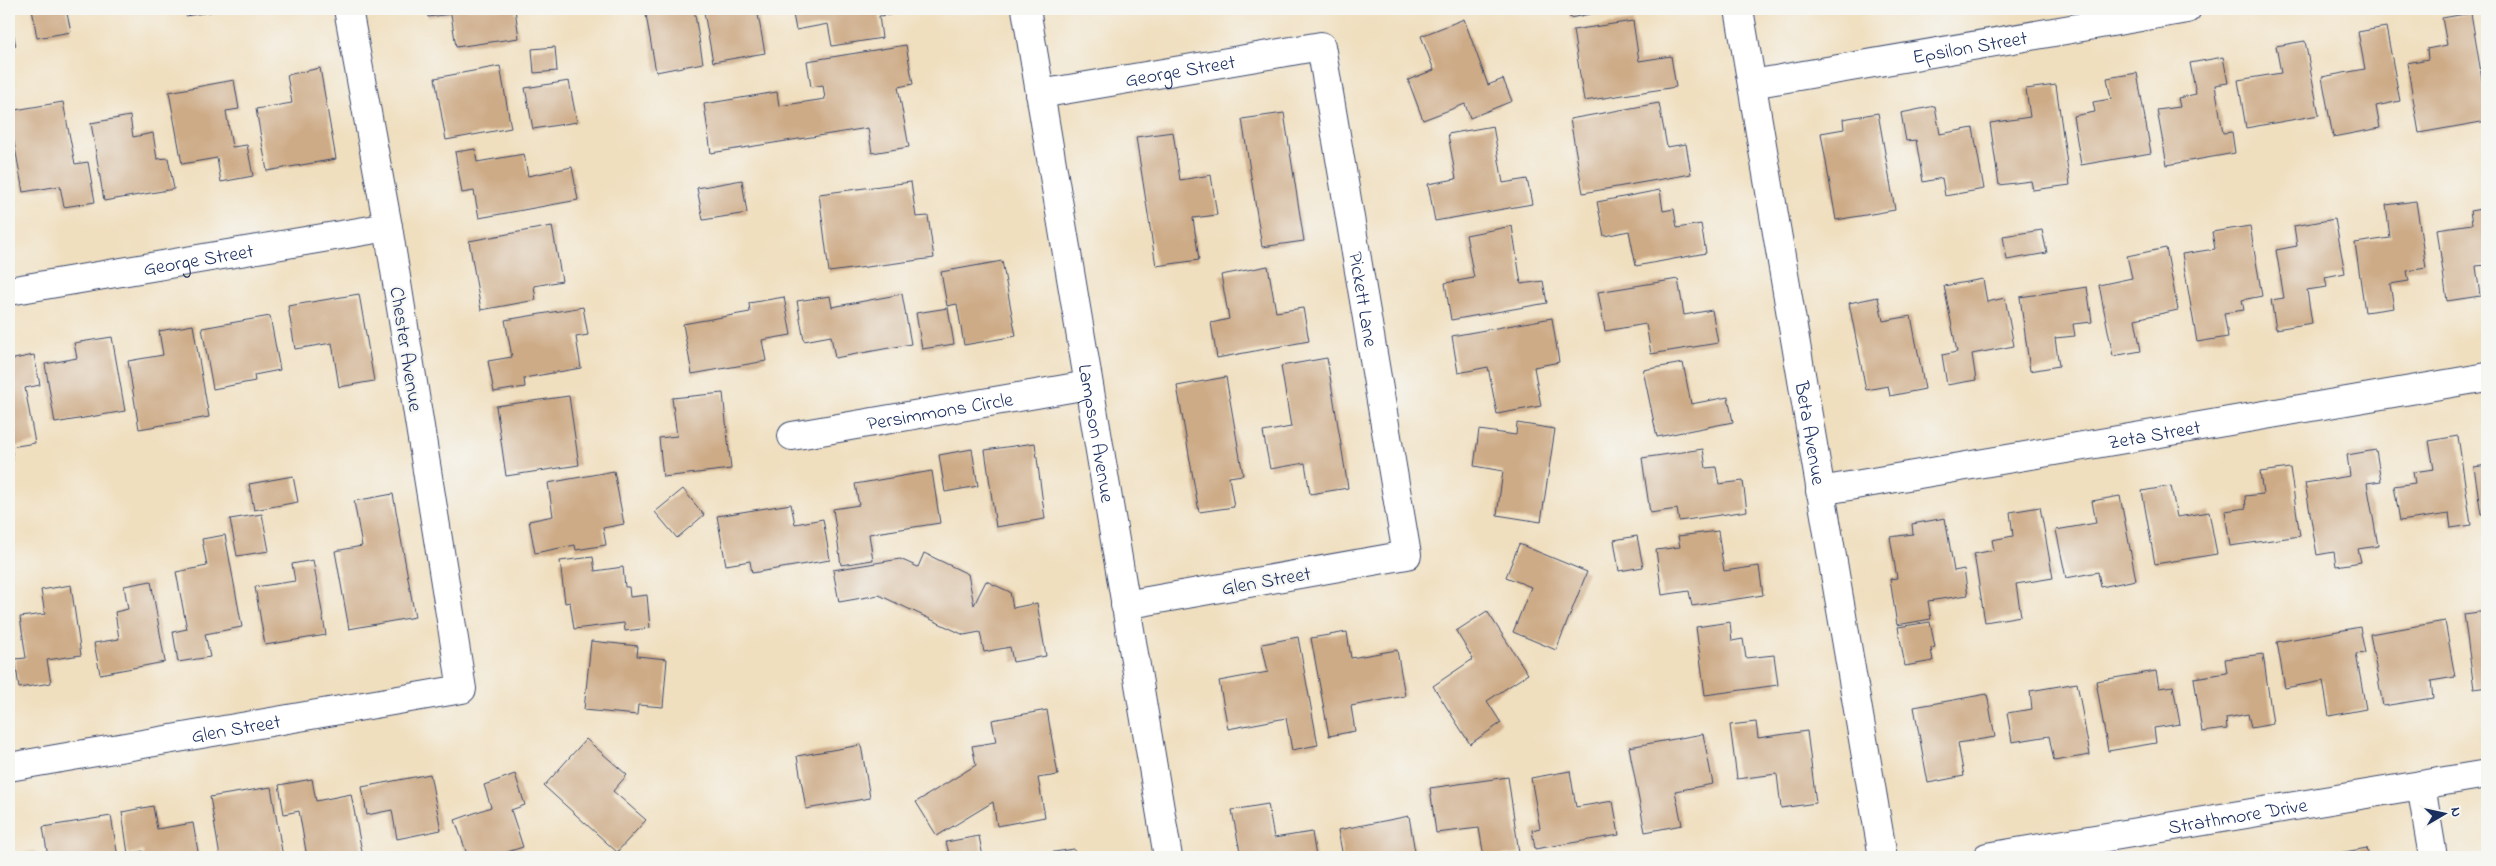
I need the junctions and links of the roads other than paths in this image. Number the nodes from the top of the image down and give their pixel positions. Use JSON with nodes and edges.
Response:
{"nodes":[{"id":1,"x":348,"y":9,"type":"edge"},
{"id":2,"x":1026,"y":9,"type":"edge"},
{"id":3,"x":1739,"y":9,"type":"edge"},
{"id":4,"x":2187,"y":9,"type":"edge"},
{"id":5,"x":1321,"y":46,"type":"joint"},
{"id":6,"x":1752,"y":84,"type":"junction"},
{"id":7,"x":1040,"y":94,"type":"junction"},
{"id":8,"x":388,"y":227,"type":"junction"},
{"id":9,"x":9,"y":291,"type":"edge"},
{"id":10,"x":2487,"y":377,"type":"edge"},
{"id":11,"x":1088,"y":385,"type":"junction"},
{"id":12,"x":792,"y":436,"type":"dead end"},
{"id":13,"x":1820,"y":492,"type":"junction"},
{"id":14,"x":1407,"y":555,"type":"joint"},
{"id":15,"x":1125,"y":604,"type":"junction"},
{"id":16,"x":462,"y":689,"type":"joint"},
{"id":17,"x":9,"y":767,"type":"edge"},
{"id":18,"x":2487,"y":774,"type":"edge"},
{"id":19,"x":2421,"y":785,"type":"junction"},
{"id":20,"x":2021,"y":854,"type":"edge"},
{"id":21,"x":1168,"y":857,"type":"edge"},
{"id":22,"x":1883,"y":857,"type":"edge"},
{"id":23,"x":1987,"y":857,"type":"edge"},
{"id":24,"x":2433,"y":857,"type":"edge"}],
"edges":[{"from":1,"to":8,"type":"street","name":"Chester Avenue"},
{"from":2,"to":7,"type":"street","name":"Lampson Avenue"},
{"from":3,"to":6,"type":"street","name":"Beta Avenue"},
{"from":4,"to":6,"type":"street","name":"Epsilon Street"},
{"from":5,"to":7,"type":"street","name":"George Street"},
{"from":5,"to":14,"type":"street","name":"Pickett Lane"},
{"from":6,"to":13,"type":"street","name":"Beta Avenue"},
{"from":7,"to":11,"type":"street","name":"Lampson Avenue"},
{"from":8,"to":9,"type":"street","name":"George Street"},
{"from":8,"to":16,"type":"street","name":"Chester Avenue"},
{"from":10,"to":13,"type":"street","name":"Zeta Street"},
{"from":11,"to":12,"type":"street","name":"Persimmons Circle"},
{"from":11,"to":15,"type":"street","name":"Lampson Avenue"},
{"from":13,"to":22,"type":"street","name":"Beta Avenue"},
{"from":14,"to":15,"type":"street","name":"Glen Street"},
{"from":15,"to":21,"type":"street","name":"Lampson Avenue"},
{"from":16,"to":17,"type":"street","name":"Glen Street"},
{"from":18,"to":19,"type":"street","name":"Strathmore Drive"},
{"from":19,"to":20,"type":"street","name":"Strathmore Drive"},
{"from":19,"to":24,"type":"street"},
{"from":20,"to":23,"type":"street","name":"Strathmore Drive"}]}
